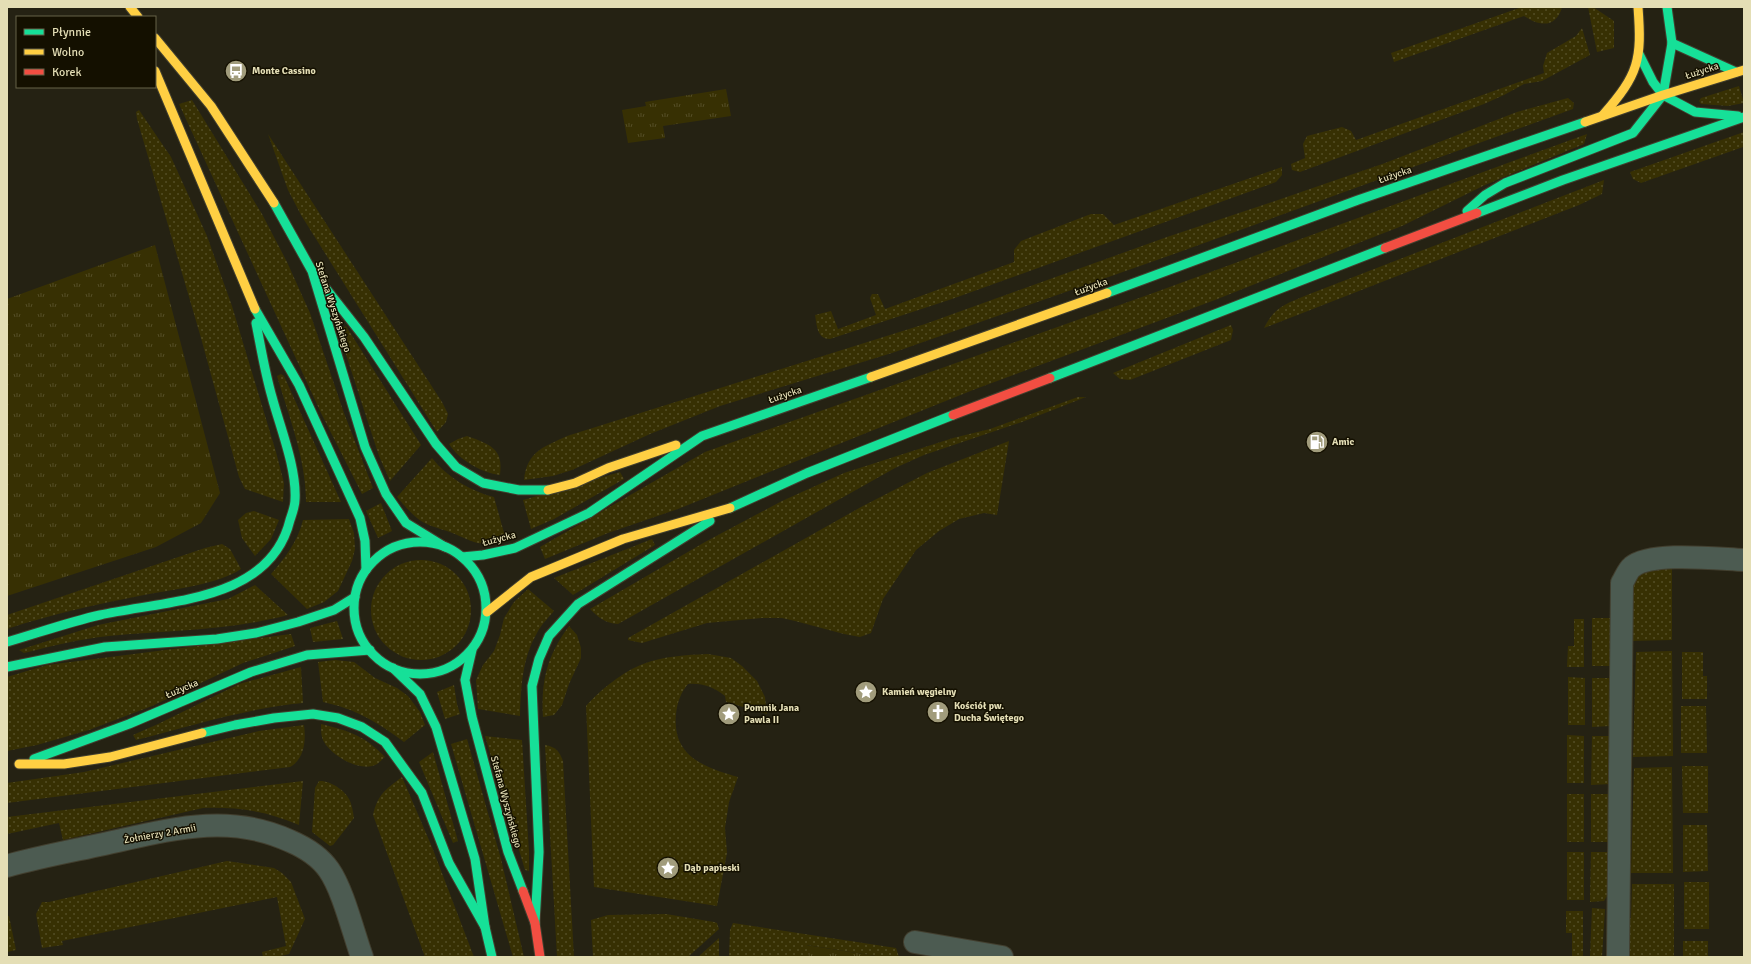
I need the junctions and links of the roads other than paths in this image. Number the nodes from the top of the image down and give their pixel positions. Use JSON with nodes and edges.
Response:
{"nodes":[{"id":1,"x":129,"y":7,"type":"edge"},
{"id":2,"x":1638,"y":7,"type":"edge"},
{"id":3,"x":1666,"y":7,"type":"edge"},
{"id":4,"x":137,"y":16,"type":"edge"},
{"id":5,"x":156,"y":39,"type":"edge"},
{"id":6,"x":1672,"y":43,"type":"junction"},
{"id":7,"x":1639,"y":54,"type":"junction"},
{"id":8,"x":1740,"y":71,"type":"edge"},
{"id":9,"x":156,"y":73,"type":"edge"},
{"id":10,"x":1663,"y":95,"type":"junction"},
{"id":11,"x":1602,"y":116,"type":"junction"},
{"id":12,"x":1744,"y":117,"type":"edge"},
{"id":13,"x":1450,"y":224,"type":"junction"},
{"id":14,"x":312,"y":271,"type":"junction"},
{"id":15,"x":253,"y":306,"type":"junction"},
{"id":16,"x":702,"y":436,"type":"junction"},
{"id":17,"x":731,"y":508,"type":"junction"},
{"id":18,"x":446,"y":547,"type":"junction"},
{"id":19,"x":462,"y":557,"type":"junction"},
{"id":20,"x":1744,"y":560,"type":"edge"},
{"id":21,"x":366,"y":570,"type":"junction"},
{"id":22,"x":355,"y":597,"type":"junction"},
{"id":23,"x":487,"y":612,"type":"junction"},
{"id":24,"x":7,"y":642,"type":"edge"},
{"id":25,"x":370,"y":650,"type":"junction"},
{"id":26,"x":472,"y":650,"type":"junction"},
{"id":27,"x":7,"y":667,"type":"edge"},
{"id":28,"x":392,"y":667,"type":"junction"},
{"id":29,"x":19,"y":764,"type":"junction"},
{"id":30,"x":7,"y":766,"type":"edge"},
{"id":31,"x":7,"y":866,"type":"edge"},
{"id":32,"x":535,"y":922,"type":"junction"},
{"id":33,"x":484,"y":928,"type":"junction"},
{"id":34,"x":915,"y":942,"type":"dead end"},
{"id":35,"x":362,"y":957,"type":"edge"},
{"id":36,"x":492,"y":957,"type":"edge"},
{"id":37,"x":540,"y":957,"type":"edge"},
{"id":38,"x":1002,"y":957,"type":"edge"},
{"id":39,"x":1618,"y":957,"type":"edge"}],
"edges":[{"from":1,"to":4,"type":"main road"},
{"from":2,"to":7,"type":"main road"},
{"from":3,"to":6,"type":"main road"},
{"from":5,"to":14,"type":"main road","name":"Stefana Wyszyńskiego"},
{"from":6,"to":8,"type":"main road"},
{"from":6,"to":10,"type":"main road"},
{"from":7,"to":10,"type":"main road"},
{"from":7,"to":11,"type":"main road"},
{"from":8,"to":10,"type":"main road","name":"Łużycka"},
{"from":9,"to":15,"type":"main road"},
{"from":10,"to":11,"type":"main road","name":"Łużycka"},
{"from":10,"to":12,"type":"main road"},
{"from":10,"to":13,"type":"main road"},
{"from":11,"to":16,"type":"main road","name":"Łużycka"},
{"from":12,"to":13,"type":"main road"},
{"from":13,"to":17,"type":"main road"},
{"from":14,"to":16,"type":"main road"},
{"from":14,"to":18,"type":"main road","name":"Stefana Wyszyńskiego"},
{"from":15,"to":21,"type":"main road"},
{"from":15,"to":24,"type":"main road"},
{"from":16,"to":19,"type":"main road","name":"Łużycka"},
{"from":17,"to":23,"type":"main road"},
{"from":17,"to":32,"type":"main road"},
{"from":18,"to":19,"type":"main road"},
{"from":18,"to":21,"type":"main road"},
{"from":19,"to":23,"type":"main road"},
{"from":20,"to":39,"type":"street"},
{"from":21,"to":22,"type":"main road"},
{"from":22,"to":25,"type":"main road"},
{"from":22,"to":27,"type":"main road"},
{"from":23,"to":26,"type":"main road"},
{"from":25,"to":28,"type":"main road"},
{"from":25,"to":29,"type":"main road","name":"Łużycka"},
{"from":26,"to":28,"type":"main road"},
{"from":26,"to":32,"type":"main road","name":"Stefana Wyszyńskiego"},
{"from":28,"to":33,"type":"main road"},
{"from":29,"to":30,"type":"main road","name":"Łużycka"},
{"from":29,"to":33,"type":"main road"},
{"from":31,"to":35,"type":"street","name":"Żołnierzy 2 Armii"},
{"from":32,"to":37,"type":"main road","name":"Stefana Wyszyńskiego"},
{"from":33,"to":36,"type":"main road"},
{"from":34,"to":38,"type":"street"}]}
